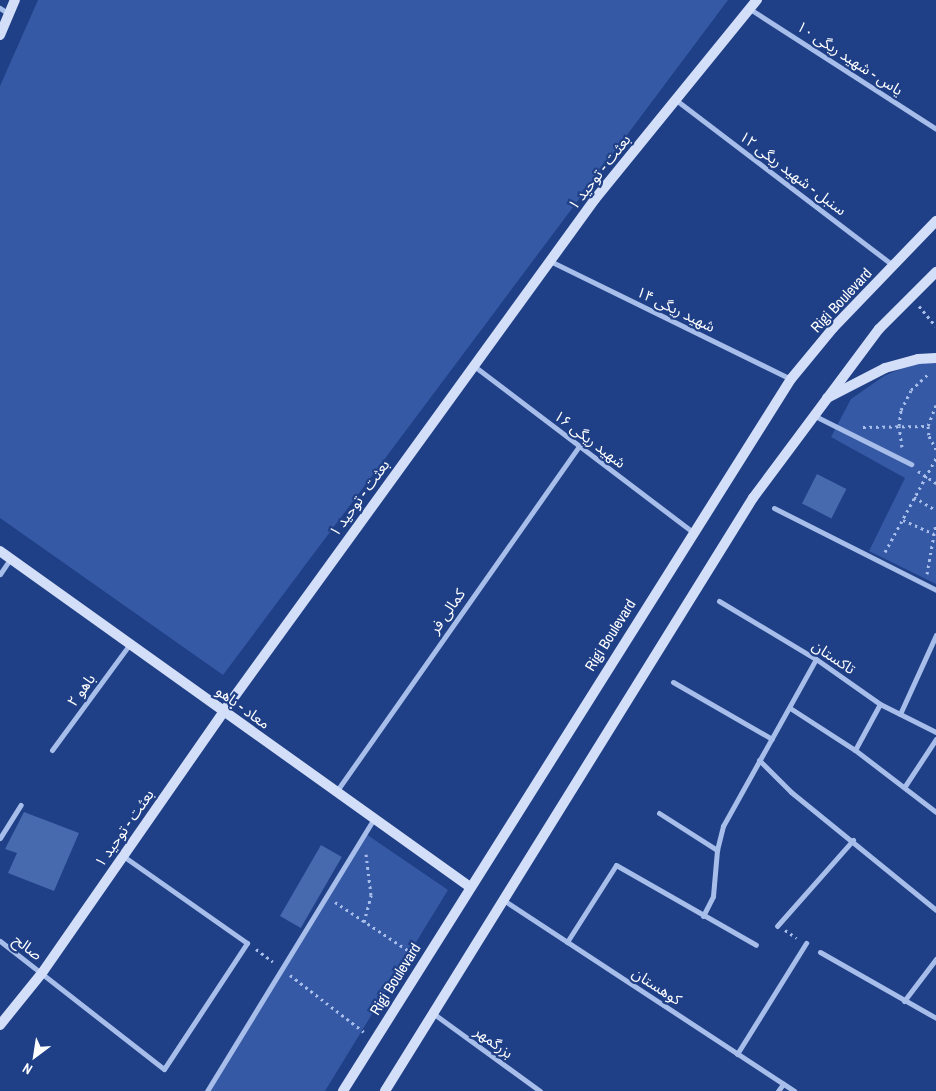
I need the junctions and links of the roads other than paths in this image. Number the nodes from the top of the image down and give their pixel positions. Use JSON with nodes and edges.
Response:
{"nodes":[{"id":1,"x":15,"y":0,"type":"edge"},
{"id":2,"x":753,"y":4,"type":"edge"},
{"id":3,"x":4,"y":11,"type":"edge"},
{"id":4,"x":0,"y":34,"type":"edge"},
{"id":5,"x":676,"y":100,"type":"junction"},
{"id":6,"x":936,"y":129,"type":"edge"},
{"id":7,"x":936,"y":221,"type":"edge"},
{"id":8,"x":550,"y":261,"type":"junction"},
{"id":9,"x":894,"y":266,"type":"junction"},
{"id":10,"x":936,"y":272,"type":"edge"},
{"id":11,"x":936,"y":358,"type":"edge"},
{"id":12,"x":473,"y":365,"type":"junction"},
{"id":13,"x":792,"y":379,"type":"junction"},
{"id":14,"x":824,"y":400,"type":"junction"},
{"id":15,"x":813,"y":415,"type":"junction"},
{"id":16,"x":579,"y":446,"type":"junction"},
{"id":17,"x":911,"y":464,"type":"road end"},
{"id":18,"x":774,"y":508,"type":"dead end"},
{"id":19,"x":693,"y":532,"type":"junction"},
{"id":20,"x":0,"y":551,"type":"edge"},
{"id":21,"x":10,"y":558,"type":"junction"},
{"id":22,"x":0,"y":574,"type":"edge"},
{"id":23,"x":936,"y":590,"type":"edge"},
{"id":24,"x":719,"y":601,"type":"dead end"},
{"id":25,"x":936,"y":635,"type":"edge"},
{"id":26,"x":130,"y":644,"type":"junction"},
{"id":27,"x":816,"y":659,"type":"junction"},
{"id":28,"x":673,"y":682,"type":"dead end"},
{"id":29,"x":880,"y":704,"type":"junction"},
{"id":30,"x":790,"y":708,"type":"junction"},
{"id":31,"x":224,"y":711,"type":"junction"},
{"id":32,"x":900,"y":714,"type":"junction"},
{"id":33,"x":936,"y":732,"type":"edge"},
{"id":34,"x":772,"y":739,"type":"junction"},
{"id":35,"x":936,"y":739,"type":"edge"},
{"id":36,"x":52,"y":750,"type":"dead end"},
{"id":37,"x":855,"y":750,"type":"junction"},
{"id":38,"x":759,"y":760,"type":"junction"},
{"id":39,"x":905,"y":786,"type":"junction"},
{"id":40,"x":336,"y":792,"type":"junction"},
{"id":41,"x":21,"y":805,"type":"dead end"},
{"id":42,"x":936,"y":812,"type":"edge"},
{"id":43,"x":659,"y":813,"type":"dead end"},
{"id":44,"x":374,"y":819,"type":"junction"},
{"id":45,"x":0,"y":838,"type":"edge"},
{"id":46,"x":853,"y":840,"type":"junction"},
{"id":47,"x":717,"y":850,"type":"junction"},
{"id":48,"x":123,"y":856,"type":"junction"},
{"id":49,"x":470,"y":887,"type":"junction"},
{"id":50,"x":505,"y":901,"type":"junction"},
{"id":51,"x":936,"y":910,"type":"edge"},
{"id":52,"x":702,"y":916,"type":"junction"},
{"id":53,"x":778,"y":926,"type":"road end"},
{"id":54,"x":0,"y":941,"type":"edge"},
{"id":55,"x":567,"y":942,"type":"junction"},
{"id":56,"x":806,"y":943,"type":"road end"},
{"id":57,"x":756,"y":945,"type":"dead end"},
{"id":58,"x":820,"y":952,"type":"dead end"},
{"id":59,"x":936,"y":959,"type":"edge"},
{"id":60,"x":42,"y":973,"type":"junction"},
{"id":61,"x":904,"y":1001,"type":"junction"},
{"id":62,"x":434,"y":1014,"type":"junction"},
{"id":63,"x":936,"y":1018,"type":"edge"},
{"id":64,"x":0,"y":1025,"type":"edge"},
{"id":65,"x":738,"y":1054,"type":"junction"},
{"id":66,"x":783,"y":1084,"type":"junction"},
{"id":67,"x":207,"y":1091,"type":"edge"},
{"id":68,"x":343,"y":1091,"type":"edge"},
{"id":69,"x":385,"y":1091,"type":"edge"},
{"id":70,"x":540,"y":1091,"type":"edge"},
{"id":71,"x":778,"y":1091,"type":"edge"},
{"id":72,"x":794,"y":1091,"type":"edge"}],
"edges":[{"from":1,"to":3,"type":"main road"},
{"from":2,"to":5,"type":"main road","name":"بعثت - توحید ۱"},
{"from":2,"to":6,"type":"street","name":"یاس - شهید ریگی ۱۰"},
{"from":3,"to":4,"type":"main road"},
{"from":5,"to":8,"type":"main road","name":"بعثت - توحید ۱"},
{"from":5,"to":9,"type":"street","name":"سنبل - شهید ریگی ۱۲"},
{"from":7,"to":9,"type":"main road","name":"Rigi Boulevard"},
{"from":8,"to":12,"type":"main road","name":"بعثت - توحید ۱"},
{"from":8,"to":13,"type":"street","name":"شهید ریگی ۱۴"},
{"from":9,"to":13,"type":"main road","name":"Rigi Boulevard"},
{"from":10,"to":14,"type":"main road"},
{"from":11,"to":14,"type":"main road"},
{"from":12,"to":16,"type":"street","name":"شهید ریگی ۱۶"},
{"from":12,"to":31,"type":"main road","name":"بعثت - توحید ۱"},
{"from":13,"to":19,"type":"main road","name":"Rigi Boulevard"},
{"from":14,"to":15,"type":"main road"},
{"from":15,"to":17,"type":"street"},
{"from":15,"to":50,"type":"main road"},
{"from":16,"to":19,"type":"street","name":"شهید ریگی ۱۶"},
{"from":16,"to":40,"type":"street","name":"کمالی فر"},
{"from":18,"to":23,"type":"street"},
{"from":19,"to":49,"type":"main road","name":"Rigi Boulevard"},
{"from":20,"to":21,"type":"main road","name":"معاد - باهو"},
{"from":21,"to":22,"type":"street"},
{"from":21,"to":26,"type":"main road","name":"معاد - باهو"},
{"from":24,"to":27,"type":"street","name":"تاکستان"},
{"from":25,"to":32,"type":"street"},
{"from":26,"to":31,"type":"main road","name":"معاد - باهو"},
{"from":26,"to":36,"type":"street","name":"باهو ۲"},
{"from":27,"to":29,"type":"street","name":"تاکستان"},
{"from":27,"to":30,"type":"street"},
{"from":28,"to":34,"type":"street"},
{"from":29,"to":32,"type":"street","name":"تاکستان"},
{"from":29,"to":37,"type":"street"},
{"from":30,"to":34,"type":"street"},
{"from":30,"to":37,"type":"street"},
{"from":31,"to":40,"type":"main road","name":"معاد - باهو"},
{"from":31,"to":48,"type":"main road","name":"بعثت - توحید ۱"},
{"from":32,"to":33,"type":"street","name":"تاکستان"},
{"from":34,"to":38,"type":"street"},
{"from":35,"to":39,"type":"street"},
{"from":37,"to":39,"type":"street"},
{"from":38,"to":46,"type":"street"},
{"from":38,"to":47,"type":"street"},
{"from":39,"to":42,"type":"street"},
{"from":40,"to":44,"type":"main road","name":"معاد - باهو"},
{"from":41,"to":45,"type":"street"},
{"from":43,"to":47,"type":"street"},
{"from":44,"to":49,"type":"main road","name":"معاد - باهو"},
{"from":44,"to":67,"type":"street"},
{"from":46,"to":51,"type":"street"},
{"from":46,"to":53,"type":"street"},
{"from":47,"to":52,"type":"street"},
{"from":48,"to":60,"type":"main road","name":"بعثت - توحید ۱"},
{"from":48,"to":60,"type":"street","name":"صالح"},
{"from":49,"to":68,"type":"main road","name":"Rigi Boulevard"},
{"from":50,"to":55,"type":"street","name":"کوهستان"},
{"from":50,"to":62,"type":"main road"},
{"from":52,"to":55,"type":"street"},
{"from":52,"to":57,"type":"street"},
{"from":54,"to":60,"type":"street","name":"صالح"},
{"from":55,"to":65,"type":"street","name":"کوهستان"},
{"from":56,"to":65,"type":"street"},
{"from":58,"to":61,"type":"street"},
{"from":59,"to":61,"type":"street"},
{"from":60,"to":64,"type":"main road","name":"بعثت - توحید ۱"},
{"from":61,"to":63,"type":"street"},
{"from":62,"to":69,"type":"main road"},
{"from":62,"to":70,"type":"street","name":"بزرگمهر"},
{"from":65,"to":66,"type":"street","name":"کوهستان"},
{"from":66,"to":71,"type":"street"},
{"from":66,"to":72,"type":"street","name":"کوهستان"}]}
